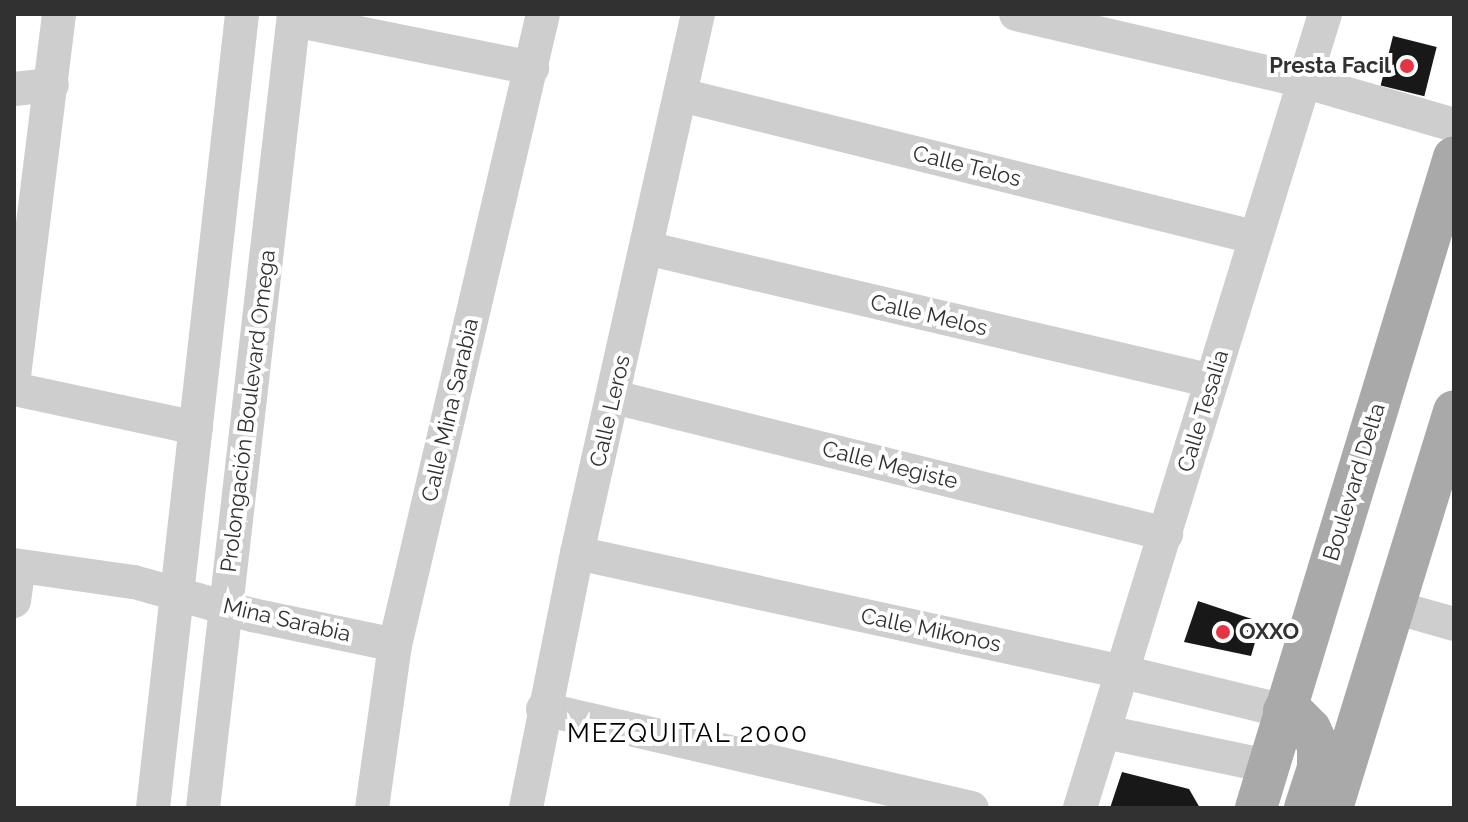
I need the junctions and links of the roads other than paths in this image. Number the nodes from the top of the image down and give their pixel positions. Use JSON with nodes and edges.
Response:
{"nodes":[{"id":1,"x":59,"y":14,"type":"edge"},
{"id":2,"x":242,"y":14,"type":"edge"},
{"id":3,"x":543,"y":14,"type":"edge"},
{"id":4,"x":698,"y":14,"type":"edge"},
{"id":5,"x":1016,"y":14,"type":"edge"},
{"id":6,"x":1325,"y":14,"type":"edge"},
{"id":7,"x":294,"y":17,"type":"edge"},
{"id":8,"x":532,"y":68,"type":"junction"},
{"id":9,"x":1303,"y":81,"type":"junction"},
{"id":10,"x":52,"y":85,"type":"junction"},
{"id":11,"x":14,"y":89,"type":"edge"},
{"id":12,"x":681,"y":95,"type":"junction"},
{"id":13,"x":1454,"y":125,"type":"edge"},
{"id":14,"x":1454,"y":157,"type":"edge"},
{"id":15,"x":1254,"y":237,"type":"junction"},
{"id":16,"x":646,"y":248,"type":"junction"},
{"id":17,"x":14,"y":376,"type":"edge"},
{"id":18,"x":1212,"y":381,"type":"junction"},
{"id":19,"x":14,"y":389,"type":"edge"},
{"id":20,"x":614,"y":397,"type":"junction"},
{"id":21,"x":1454,"y":411,"type":"edge"},
{"id":22,"x":196,"y":428,"type":"junction"},
{"id":23,"x":1166,"y":534,"type":"junction"},
{"id":24,"x":577,"y":553,"type":"junction"},
{"id":25,"x":16,"y":565,"type":"edge"},
{"id":26,"x":179,"y":595,"type":"junction"},
{"id":27,"x":14,"y":601,"type":"edge"},
{"id":28,"x":226,"y":606,"type":"junction"},
{"id":29,"x":1394,"y":607,"type":"junction"},
{"id":30,"x":1454,"y":624,"type":"edge"},
{"id":31,"x":395,"y":645,"type":"junction"},
{"id":32,"x":1123,"y":672,"type":"junction"},
{"id":33,"x":543,"y":709,"type":"junction"},
{"id":34,"x":1284,"y":711,"type":"junction"},
{"id":35,"x":1105,"y":732,"type":"junction"},
{"id":36,"x":1268,"y":766,"type":"junction"},
{"id":37,"x":153,"y":808,"type":"edge"},
{"id":38,"x":203,"y":808,"type":"edge"},
{"id":39,"x":372,"y":808,"type":"edge"},
{"id":40,"x":526,"y":808,"type":"edge"},
{"id":41,"x":972,"y":808,"type":"edge"},
{"id":42,"x":1080,"y":808,"type":"edge"},
{"id":43,"x":1256,"y":808,"type":"edge"},
{"id":44,"x":1305,"y":808,"type":"edge"},
{"id":45,"x":1332,"y":808,"type":"edge"}],
"edges":[{"from":1,"to":10,"type":"street"},
{"from":2,"to":22,"type":"street"},
{"from":3,"to":8,"type":"street","name":"Calle Mina Sarabia"},
{"from":4,"to":12,"type":"street","name":"Calle Leros"},
{"from":5,"to":9,"type":"street"},
{"from":6,"to":9,"type":"street","name":"Calle Tesalia"},
{"from":7,"to":8,"type":"street"},
{"from":7,"to":28,"type":"street","name":"Prolongación Boulevard Omega"},
{"from":8,"to":31,"type":"street","name":"Calle Mina Sarabia"},
{"from":9,"to":13,"type":"street"},
{"from":9,"to":15,"type":"street","name":"Calle Tesalia"},
{"from":10,"to":11,"type":"street"},
{"from":10,"to":17,"type":"street"},
{"from":12,"to":15,"type":"street","name":"Calle Telos"},
{"from":12,"to":16,"type":"street","name":"Calle Leros"},
{"from":14,"to":34,"type":"main road","name":"Boulevard Delta"},
{"from":15,"to":18,"type":"street","name":"Calle Tesalia"},
{"from":16,"to":18,"type":"street","name":"Calle Melos"},
{"from":16,"to":20,"type":"street","name":"Calle Leros"},
{"from":18,"to":23,"type":"street","name":"Calle Tesalia"},
{"from":19,"to":22,"type":"street"},
{"from":20,"to":23,"type":"street","name":"Calle Megiste"},
{"from":20,"to":24,"type":"street","name":"Calle Leros"},
{"from":21,"to":29,"type":"main road"},
{"from":22,"to":26,"type":"street"},
{"from":23,"to":32,"type":"street","name":"Calle Tesalia"},
{"from":24,"to":32,"type":"street","name":"Calle Mikonos"},
{"from":24,"to":33,"type":"street","name":"Calle Leros"},
{"from":25,"to":26,"type":"street","name":"Mina Sarabia"},
{"from":25,"to":27,"type":"street"},
{"from":26,"to":28,"type":"street","name":"Mina Sarabia"},
{"from":26,"to":37,"type":"street"},
{"from":28,"to":31,"type":"street","name":"Mina Sarabia"},
{"from":28,"to":38,"type":"street","name":"Prolongación Boulevard Omega"},
{"from":29,"to":30,"type":"street"},
{"from":29,"to":45,"type":"main road"},
{"from":31,"to":39,"type":"street","name":"Calle Mina Sarabia"},
{"from":32,"to":34,"type":"street","name":"Calle Mikonos"},
{"from":32,"to":35,"type":"street","name":"Calle Tesalia"},
{"from":33,"to":40,"type":"street","name":"Calle Leros"},
{"from":33,"to":41,"type":"street"},
{"from":34,"to":36,"type":"main road","name":"Boulevard Delta"},
{"from":34,"to":44,"type":"main road"},
{"from":35,"to":36,"type":"street"},
{"from":35,"to":42,"type":"street","name":"Calle Tesalia"},
{"from":36,"to":43,"type":"main road","name":"Boulevard Delta"}]}
